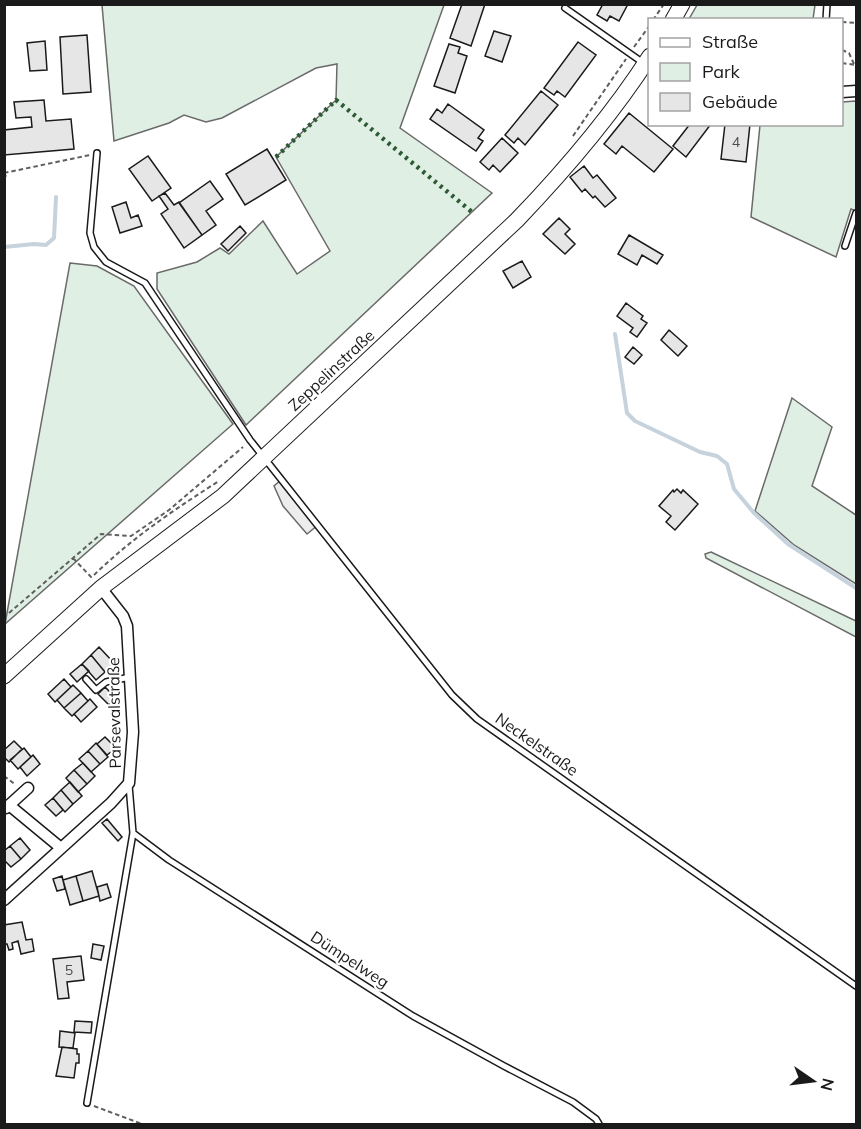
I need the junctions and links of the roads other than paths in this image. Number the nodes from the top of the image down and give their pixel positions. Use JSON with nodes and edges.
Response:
{"nodes":[{"id":1,"x":682,"y":4,"type":"edge"},
{"id":2,"x":565,"y":8,"type":"dead end"},
{"id":3,"x":674,"y":18,"type":"edge"},
{"id":4,"x":648,"y":62,"type":"edge"},
{"id":5,"x":97,"y":153,"type":"road end"},
{"id":6,"x":856,"y":213,"type":"edge"},
{"id":7,"x":845,"y":246,"type":"dead end"},
{"id":8,"x":265,"y":457,"type":"junction"},
{"id":9,"x":97,"y":583,"type":"junction"},
{"id":10,"x":4,"y":676,"type":"edge"},
{"id":11,"x":130,"y":677,"type":"junction"},
{"id":12,"x":86,"y":679,"type":"dead end"},
{"id":13,"x":129,"y":783,"type":"junction"},
{"id":14,"x":28,"y":788,"type":"dead end"},
{"id":15,"x":7,"y":808,"type":"edge"},
{"id":16,"x":133,"y":833,"type":"junction"},
{"id":17,"x":61,"y":848,"type":"junction"},
{"id":18,"x":4,"y":900,"type":"edge"},
{"id":19,"x":856,"y":986,"type":"edge"},
{"id":20,"x":87,"y":1103,"type":"road end"},
{"id":21,"x":599,"y":1125,"type":"edge"}],
"edges":[{"from":1,"to":3,"type":"main road"},
{"from":2,"to":4,"type":"lane"},
{"from":4,"to":8,"type":"main road","name":"Zeppelinstraße"},
{"from":5,"to":8,"type":"lane","name":"Neckelstraße"},
{"from":6,"to":7,"type":"lane"},
{"from":8,"to":9,"type":"main road","name":"Zeppelinstraße"},
{"from":8,"to":19,"type":"lane","name":"Neckelstraße"},
{"from":9,"to":10,"type":"main road","name":"Zeppelinstraße"},
{"from":9,"to":11,"type":"street","name":"Parsevalstraße"},
{"from":11,"to":12,"type":"lane"},
{"from":11,"to":13,"type":"street","name":"Parsevalstraße"},
{"from":13,"to":16,"type":"lane"},
{"from":13,"to":17,"type":"street","name":"Parsevalstraße"},
{"from":14,"to":15,"type":"street"},
{"from":15,"to":17,"type":"street"},
{"from":16,"to":20,"type":"lane"},
{"from":16,"to":21,"type":"lane","name":"Dümpelweg"},
{"from":17,"to":18,"type":"street","name":"Parsevalstraße"}]}
